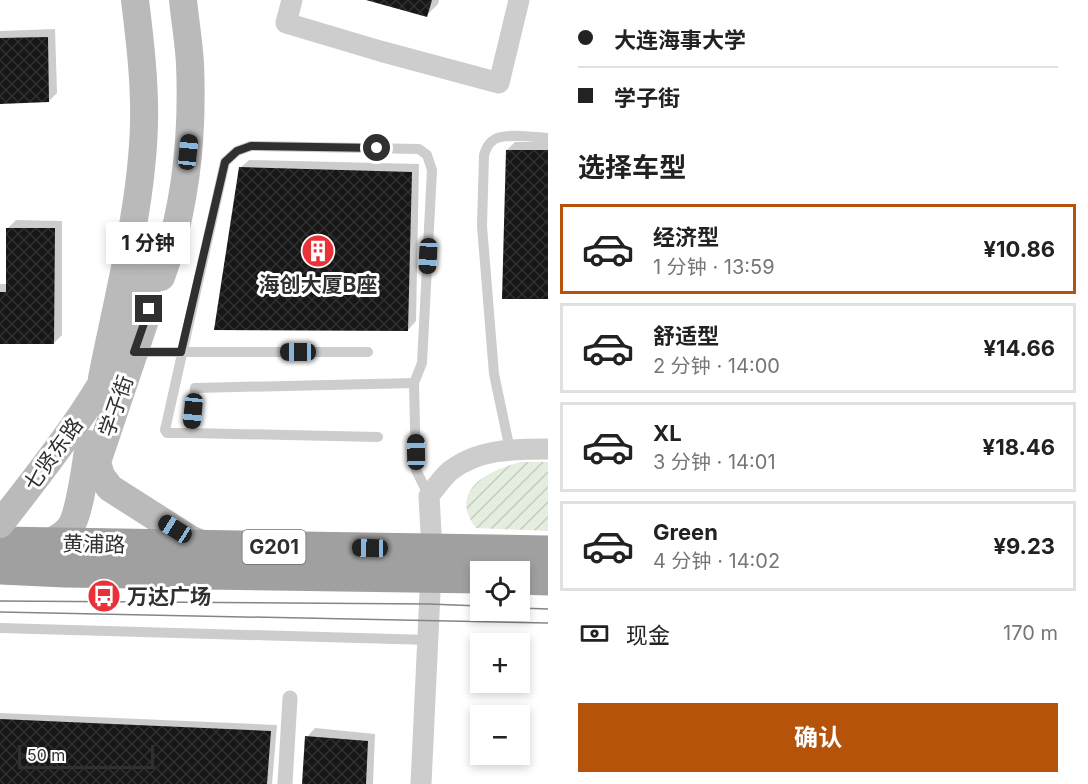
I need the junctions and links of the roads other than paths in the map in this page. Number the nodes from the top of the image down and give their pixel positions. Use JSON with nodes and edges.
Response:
{"nodes":[{"id":1,"x":135,"y":0,"type":"edge"},
{"id":2,"x":152,"y":0,"type":"edge"},
{"id":3,"x":171,"y":0,"type":"edge"},
{"id":4,"x":183,"y":0,"type":"edge"},
{"id":5,"x":292,"y":0,"type":"edge"},
{"id":6,"x":519,"y":0,"type":"edge"},
{"id":7,"x":548,"y":138,"type":"edge"},
{"id":8,"x":152,"y":243,"type":"junction"},
{"id":9,"x":134,"y":352,"type":"junction"},
{"id":10,"x":181,"y":352,"type":"junction"},
{"id":11,"x":368,"y":352,"type":"dead end"},
{"id":12,"x":414,"y":382,"type":"junction"},
{"id":13,"x":191,"y":433,"type":"junction"},
{"id":14,"x":378,"y":437,"type":"dead end"},
{"id":15,"x":548,"y":449,"type":"edge"},
{"id":16,"x":510,"y":450,"type":"junction"},
{"id":17,"x":0,"y":493,"type":"edge"},
{"id":18,"x":429,"y":496,"type":"junction"},
{"id":19,"x":0,"y":524,"type":"edge"},
{"id":20,"x":0,"y":543,"type":"edge"},
{"id":21,"x":49,"y":543,"type":"junction"},
{"id":22,"x":206,"y":546,"type":"junction"},
{"id":23,"x":548,"y":552,"type":"edge"},
{"id":24,"x":431,"y":563,"type":"junction"},
{"id":25,"x":0,"y":568,"type":"edge"},
{"id":26,"x":470,"y":574,"type":"edge"},
{"id":27,"x":530,"y":578,"type":"edge"},
{"id":28,"x":548,"y":579,"type":"edge"},
{"id":29,"x":0,"y":628,"type":"edge"},
{"id":30,"x":428,"y":640,"type":"junction"},
{"id":31,"x":290,"y":698,"type":"dead end"},
{"id":32,"x":285,"y":784,"type":"edge"},
{"id":33,"x":421,"y":784,"type":"edge"}],
"edges":[{"from":1,"to":21,"type":"main road","name":"学子街"},
{"from":2,"to":8,"type":"main road","name":"七贤东路"},
{"from":3,"to":8,"type":"main road","name":"七贤东路"},
{"from":4,"to":9,"type":"main road","name":"学子街"},
{"from":5,"to":6,"type":"street"},
{"from":7,"to":16,"type":"lane"},
{"from":8,"to":17,"type":"main road","name":"七贤东路"},
{"from":8,"to":19,"type":"main road","name":"七贤东路","bridge":true},
{"from":9,"to":10,"type":"lane"},
{"from":9,"to":22,"type":"main road","name":"学子街"},
{"from":10,"to":11,"type":"lane"},
{"from":10,"to":12,"type":"lane"},
{"from":10,"to":13,"type":"lane"},
{"from":12,"to":13,"type":"lane"},
{"from":12,"to":18,"type":"lane"},
{"from":13,"to":14,"type":"lane"},
{"from":15,"to":16,"type":"street"},
{"from":16,"to":18,"type":"street"},
{"from":18,"to":24,"type":"street"},
{"from":20,"to":21,"type":"highway","name":"黄浦路","number":"G201"},
{"from":21,"to":22,"type":"highway","name":"黄浦路","number":"G201"},
{"from":22,"to":24,"type":"highway","name":"黄浦路","number":"G201"},
{"from":23,"to":24,"type":"highway","name":"黄浦路","number":"G201"},
{"from":24,"to":25,"type":"highway","name":"黄浦路","number":"G201"},
{"from":24,"to":26,"type":"highway","name":"黄浦路","number":"G201"},
{"from":24,"to":30,"type":"street"},
{"from":27,"to":28,"type":"highway"},
{"from":29,"to":30,"type":"lane"},
{"from":30,"to":33,"type":"street"},
{"from":31,"to":32,"type":"street"}]}
